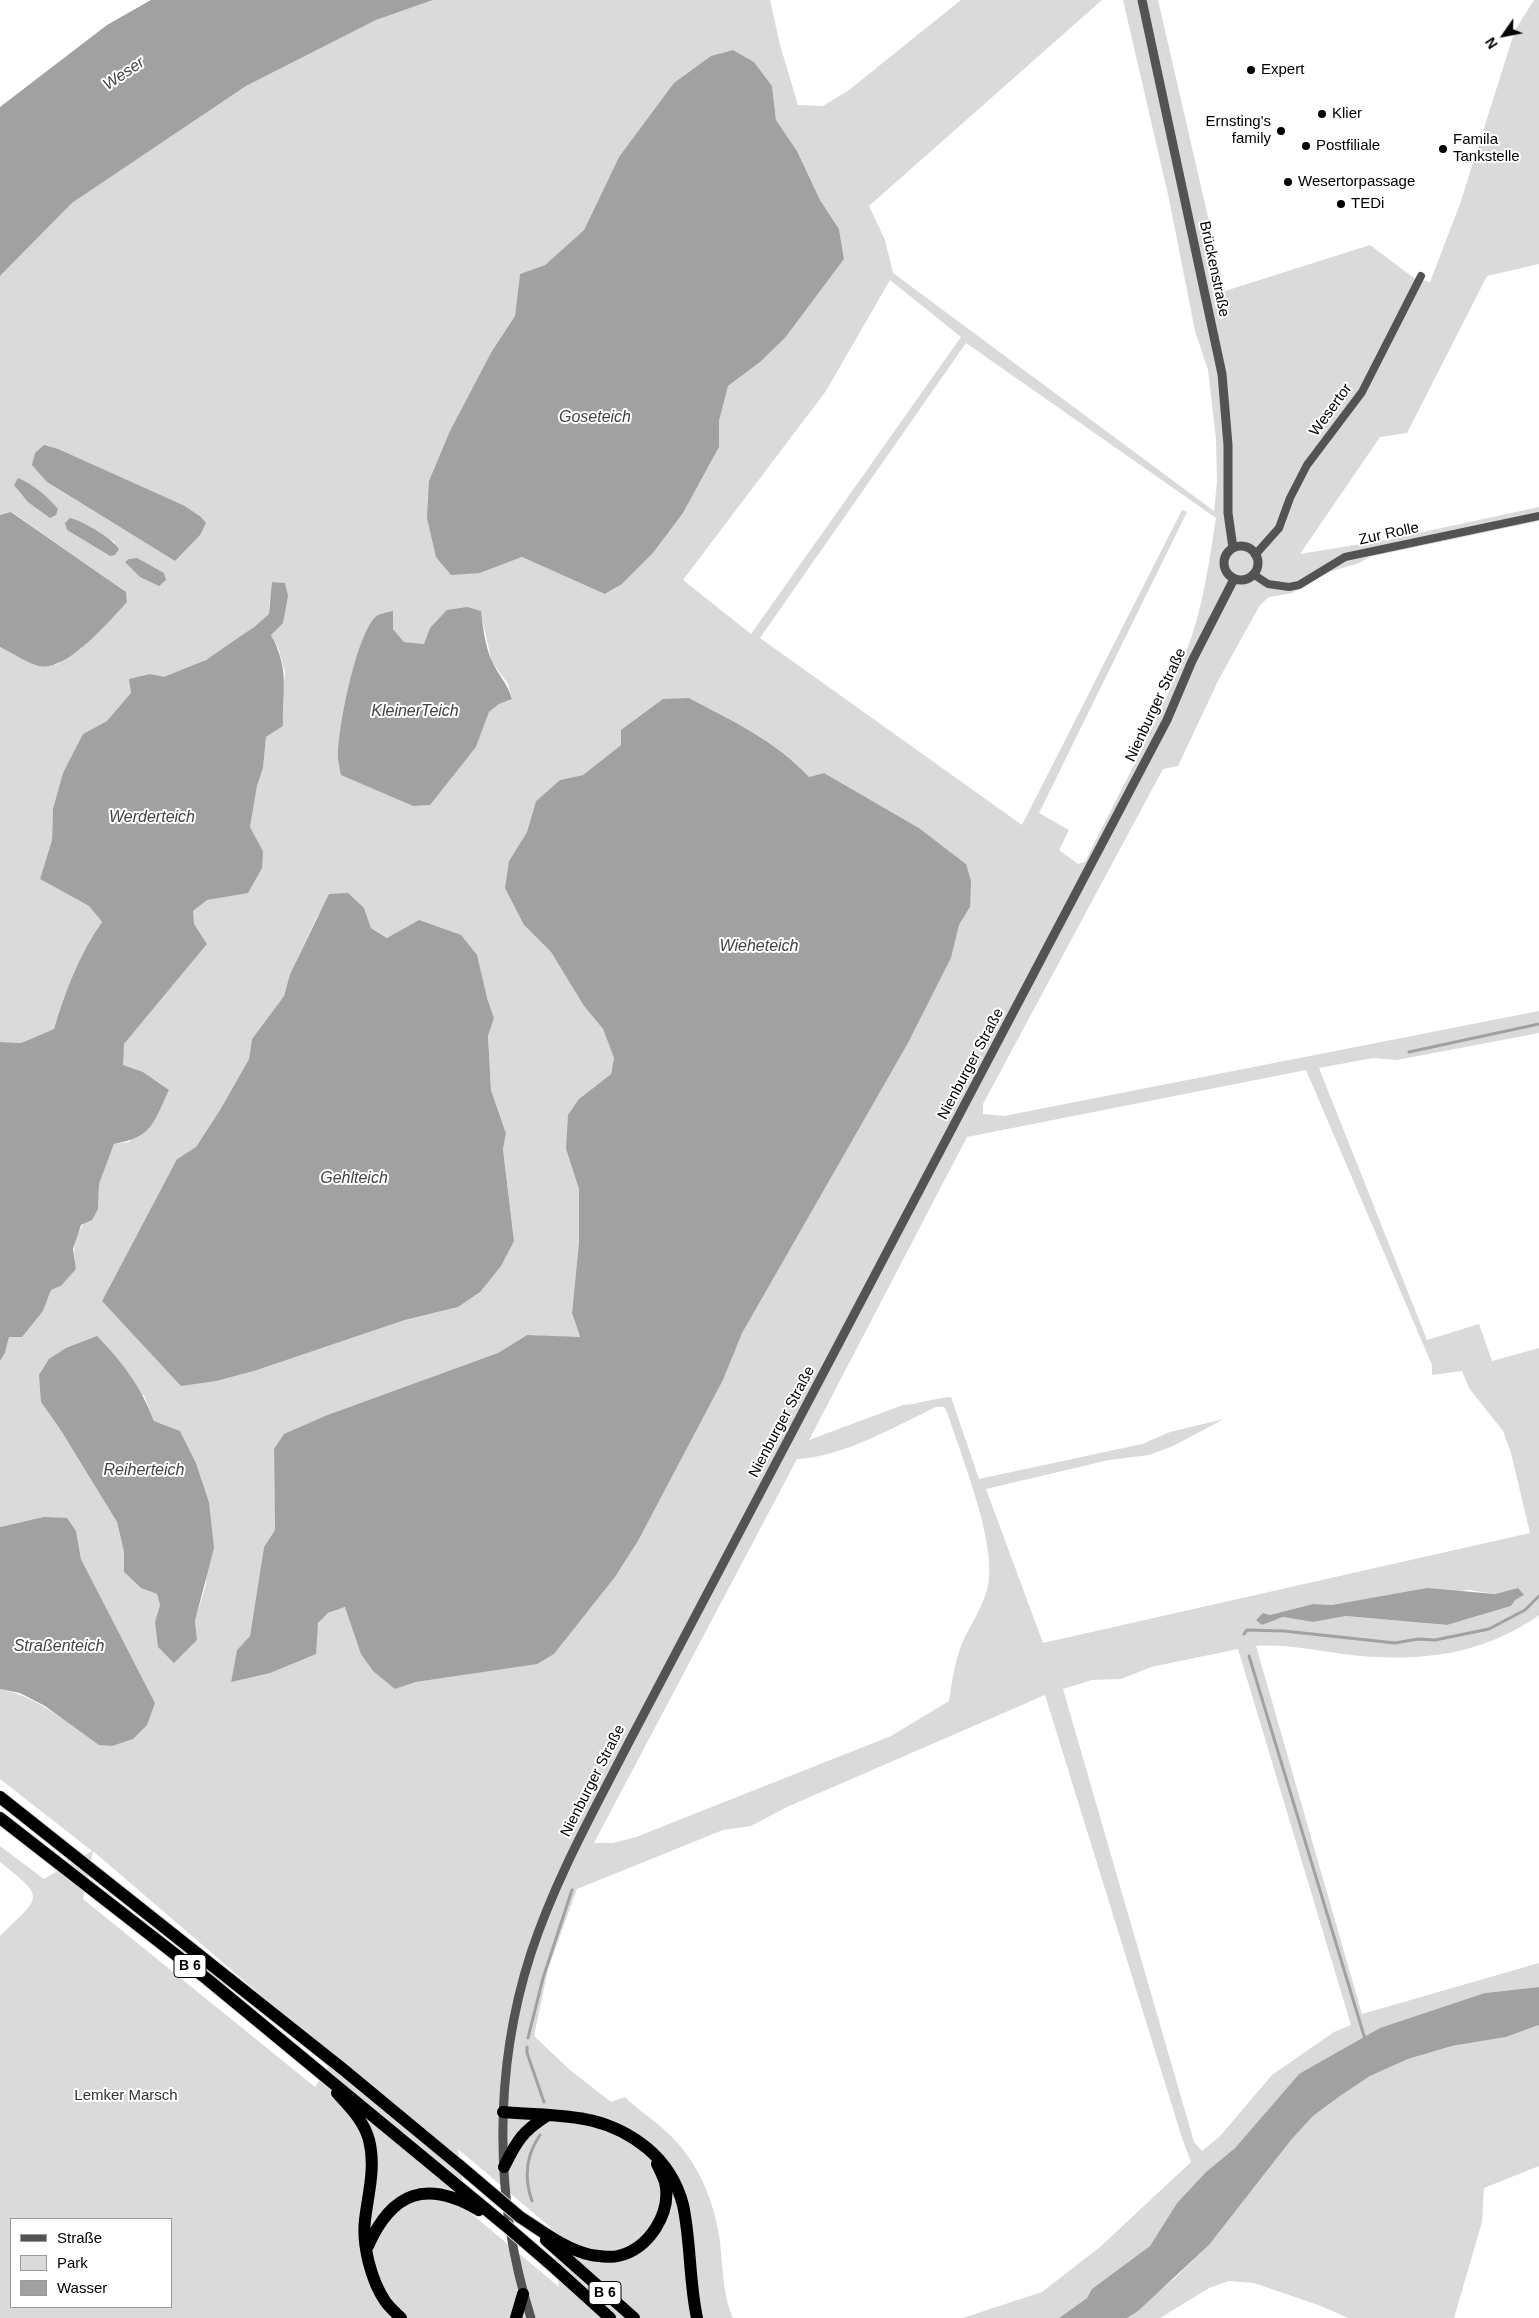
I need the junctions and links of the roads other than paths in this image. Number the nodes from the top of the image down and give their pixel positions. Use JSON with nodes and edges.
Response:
{"nodes":[{"id":1,"x":1142,"y":0,"type":"edge"},
{"id":2,"x":1421,"y":276,"type":"dead end"},
{"id":3,"x":1539,"y":516,"type":"edge"},
{"id":4,"x":1233,"y":548,"type":"junction"},
{"id":5,"x":1255,"y":555,"type":"junction"},
{"id":6,"x":1253,"y":574,"type":"junction"},
{"id":7,"x":1234,"y":579,"type":"junction"},
{"id":8,"x":0,"y":1797,"type":"edge"},
{"id":9,"x":0,"y":1818,"type":"edge"},
{"id":10,"x":333,"y":2085,"type":"junction"},
{"id":11,"x":503,"y":2112,"type":"junction"},
{"id":12,"x":548,"y":2115,"type":"junction"},
{"id":13,"x":652,"y":2153,"type":"junction"},
{"id":14,"x":504,"y":2167,"type":"junction"},
{"id":15,"x":464,"y":2195,"type":"junction"},
{"id":16,"x":552,"y":2242,"type":"junction"},
{"id":17,"x":367,"y":2248,"type":"junction"},
{"id":18,"x":523,"y":2294,"type":"junction"},
{"id":19,"x":401,"y":2318,"type":"edge"},
{"id":20,"x":516,"y":2318,"type":"edge"},
{"id":21,"x":531,"y":2318,"type":"edge"},
{"id":22,"x":610,"y":2318,"type":"edge"},
{"id":23,"x":634,"y":2318,"type":"edge"},
{"id":24,"x":697,"y":2318,"type":"edge"}],
"edges":[{"from":1,"to":4,"type":"street","name":"Brückenstraße"},
{"from":2,"to":5,"type":"street","name":"Wesertor"},
{"from":3,"to":6,"type":"street","name":"Zur Rolle"},
{"from":4,"to":5,"type":"street"},
{"from":4,"to":7,"type":"street"},
{"from":5,"to":6,"type":"street"},
{"from":6,"to":7,"type":"street"},
{"from":7,"to":11,"type":"street","name":"Nienburger Straße"},
{"from":8,"to":16,"type":"highway","number":"B 6","bridge":true},
{"from":9,"to":10,"type":"highway","number":"B 6"},
{"from":10,"to":15,"type":"highway","number":"B 6"},
{"from":10,"to":17,"type":"highway"},
{"from":11,"to":12,"type":"highway"},
{"from":11,"to":14,"type":"street","name":"Nienburger Straße"},
{"from":12,"to":13,"type":"highway"},
{"from":12,"to":14,"type":"highway"},
{"from":13,"to":16,"type":"highway"},
{"from":13,"to":24,"type":"highway"},
{"from":14,"to":18,"type":"street","name":"Nienburger Straße"},
{"from":15,"to":17,"type":"highway"},
{"from":15,"to":22,"type":"highway","number":"B 6","bridge":true},
{"from":16,"to":23,"type":"highway","number":"B 6"},
{"from":17,"to":19,"type":"highway"},
{"from":18,"to":20,"type":"highway"},
{"from":18,"to":21,"type":"street","name":"Nienburger Straße"}]}
